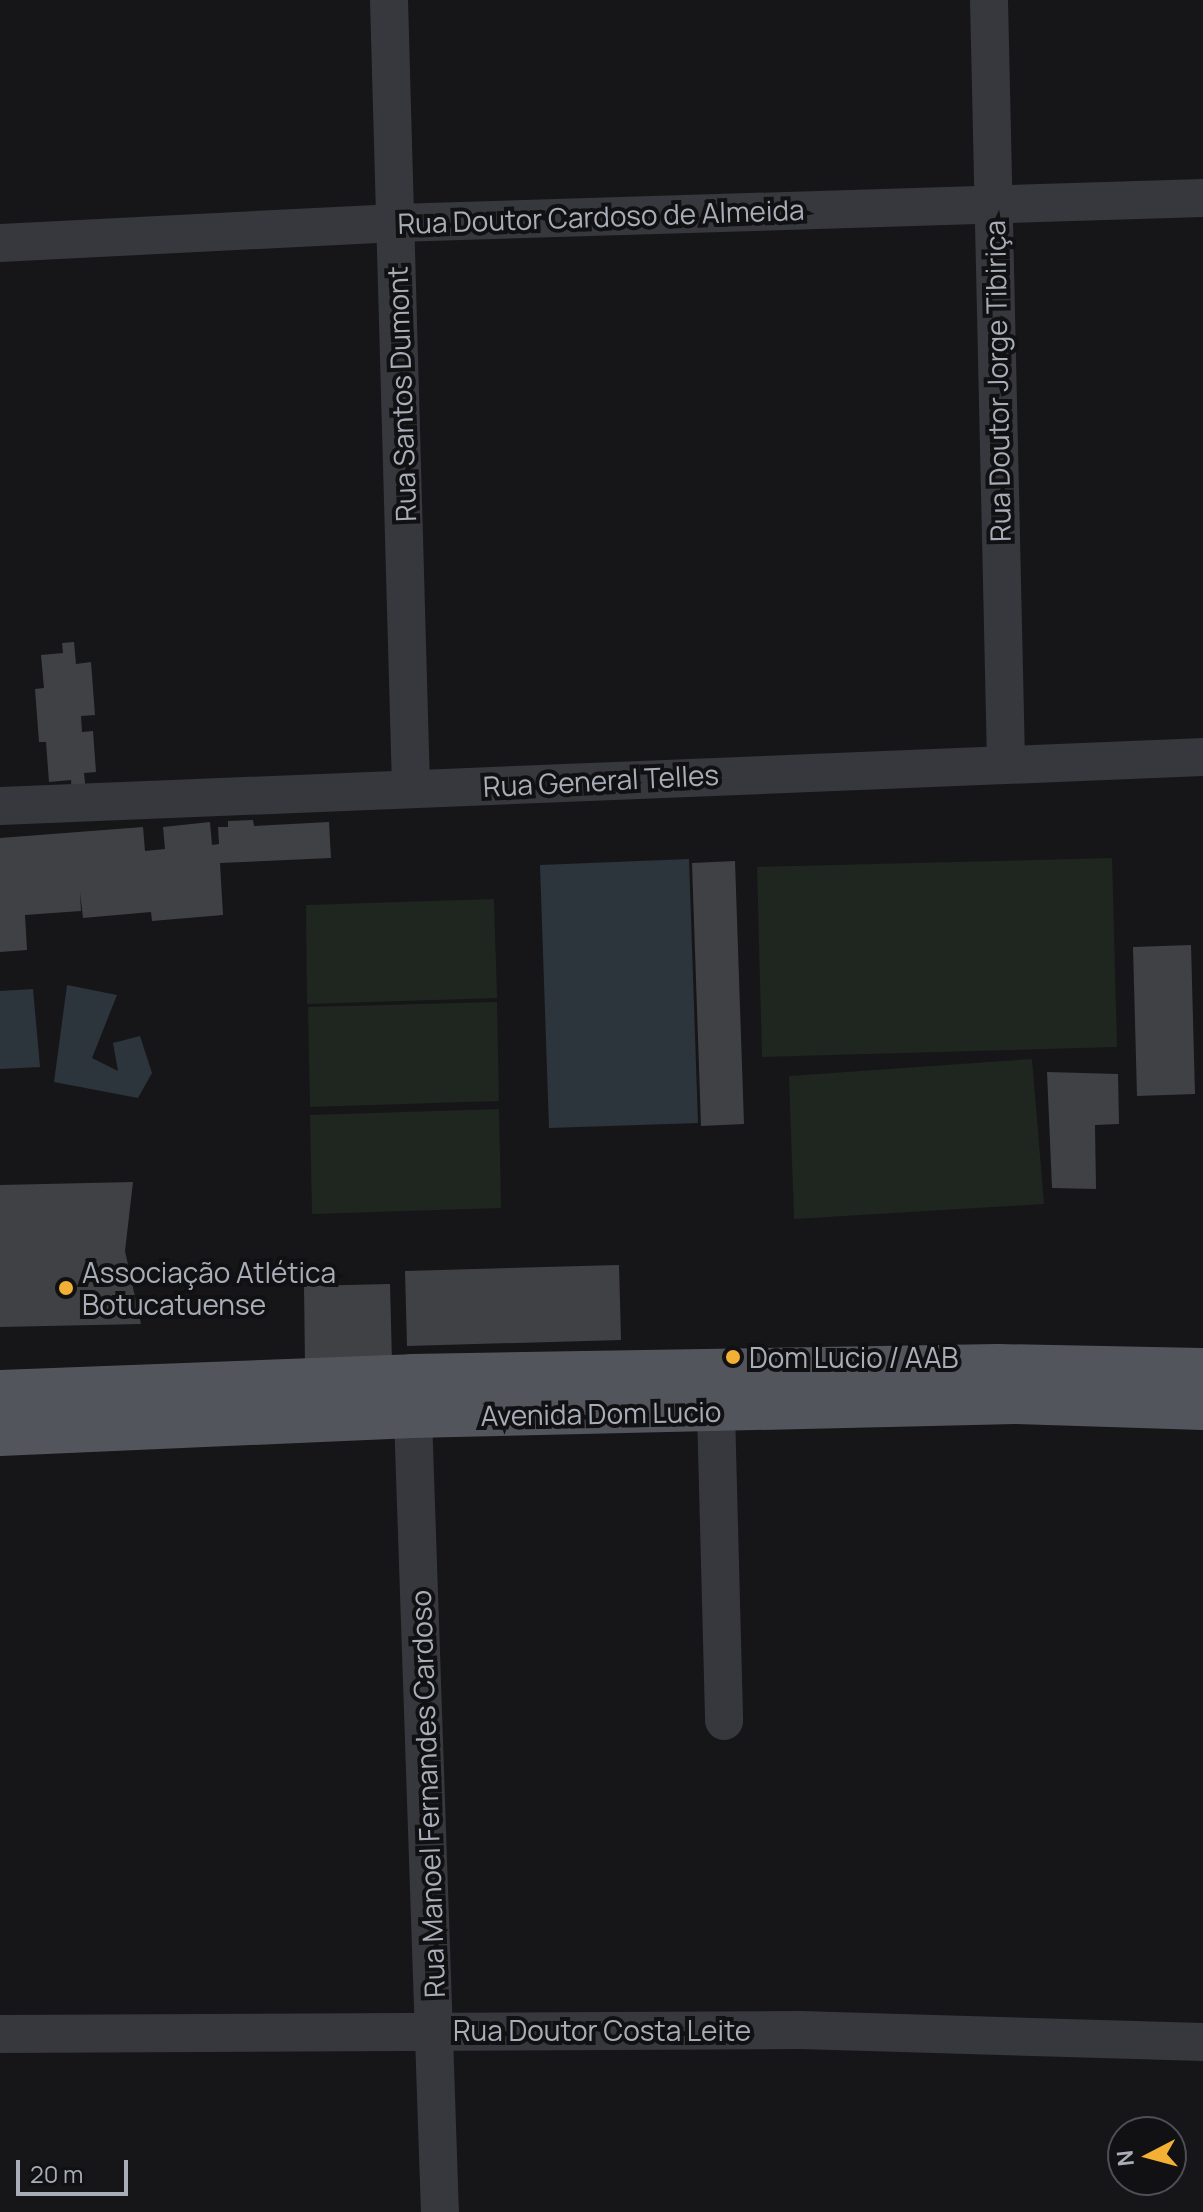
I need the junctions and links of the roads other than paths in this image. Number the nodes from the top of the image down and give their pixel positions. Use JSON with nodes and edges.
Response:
{"nodes":[{"id":1,"x":389,"y":0,"type":"edge"},
{"id":2,"x":989,"y":0,"type":"edge"},
{"id":3,"x":1203,"y":198,"type":"edge"},
{"id":4,"x":993,"y":204,"type":"junction"},
{"id":5,"x":396,"y":223,"type":"junction"},
{"id":6,"x":0,"y":243,"type":"edge"},
{"id":7,"x":1203,"y":757,"type":"edge"},
{"id":8,"x":1006,"y":762,"type":"junction"},
{"id":9,"x":411,"y":789,"type":"junction"},
{"id":10,"x":0,"y":806,"type":"edge"},
{"id":11,"x":1203,"y":1370,"type":"edge"},
{"id":12,"x":0,"y":1392,"type":"edge"},
{"id":13,"x":412,"y":1396,"type":"junction"},
{"id":14,"x":1203,"y":1408,"type":"edge"},
{"id":15,"x":716,"y":1411,"type":"junction"},
{"id":16,"x":0,"y":1434,"type":"edge"},
{"id":17,"x":724,"y":1721,"type":"dead end"},
{"id":18,"x":436,"y":2029,"type":"junction"},
{"id":19,"x":0,"y":2034,"type":"edge"},
{"id":20,"x":1203,"y":2042,"type":"edge"},
{"id":21,"x":440,"y":2212,"type":"edge"}],
"edges":[{"from":1,"to":5,"type":"street","name":"Rua Santos Dumont"},
{"from":2,"to":4,"type":"street","name":"Rua Doutor Jorge Tibiriça"},
{"from":3,"to":4,"type":"street","name":"Rua Doutor Cardoso de Almeida"},
{"from":4,"to":5,"type":"street","name":"Rua Doutor Cardoso de Almeida"},
{"from":4,"to":8,"type":"street","name":"Rua Doutor Jorge Tibiriça"},
{"from":5,"to":6,"type":"street","name":"Rua Doutor Cardoso de Almeida"},
{"from":5,"to":9,"type":"street","name":"Rua Santos Dumont"},
{"from":7,"to":8,"type":"street","name":"Rua General Telles"},
{"from":8,"to":9,"type":"street","name":"Rua General Telles"},
{"from":9,"to":10,"type":"street","name":"Rua General Telles"},
{"from":11,"to":13,"type":"main road","name":"Avenida Dom Lucio"},
{"from":12,"to":13,"type":"main road","name":"Avenida Dom Lucio"},
{"from":13,"to":15,"type":"main road","name":"Avenida Dom Lucio"},
{"from":13,"to":16,"type":"main road","name":"Avenida Dom Lucio"},
{"from":13,"to":18,"type":"street","name":"Rua Manoel Fernandes Cardoso"},
{"from":14,"to":15,"type":"main road","name":"Avenida Dom Lucio"},
{"from":15,"to":17,"type":"street"},
{"from":18,"to":19,"type":"street","name":"Rua Doutor Costa Leite"},
{"from":18,"to":20,"type":"street","name":"Rua Doutor Costa Leite"},
{"from":18,"to":21,"type":"street","name":"Rua Manoel Fernandes Cardoso"}]}
